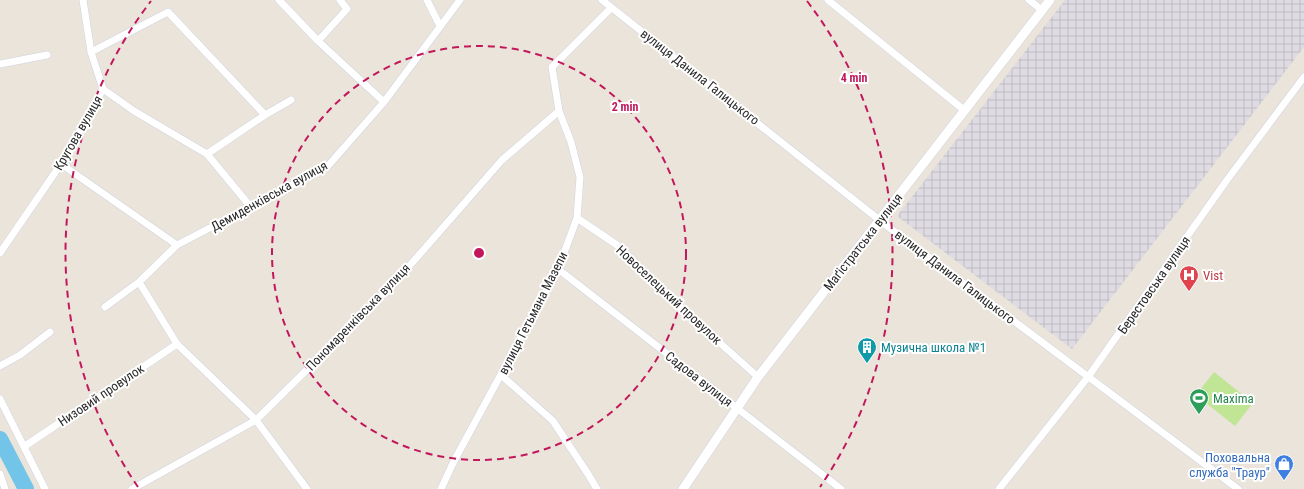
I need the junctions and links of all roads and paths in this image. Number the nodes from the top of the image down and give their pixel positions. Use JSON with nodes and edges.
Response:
{"nodes":[{"id":1,"x":83,"y":0,"type":"edge"},
{"id":2,"x":279,"y":0,"type":"edge"},
{"id":3,"x":340,"y":0,"type":"edge"},
{"id":4,"x":427,"y":0,"type":"edge"},
{"id":5,"x":460,"y":0,"type":"edge"},
{"id":6,"x":602,"y":0,"type":"edge"},
{"id":7,"x":828,"y":0,"type":"edge"},
{"id":8,"x":1029,"y":0,"type":"edge"},
{"id":9,"x":1050,"y":0,"type":"edge"},
{"id":10,"x":611,"y":8,"type":"junction"},
{"id":11,"x":1042,"y":10,"type":"junction"},
{"id":12,"x":440,"y":26,"type":"junction"},
{"id":13,"x":318,"y":41,"type":"junction"},
{"id":14,"x":91,"y":52,"type":"junction"},
{"id":15,"x":47,"y":55,"type":"dead end"},
{"id":16,"x":0,"y":64,"type":"edge"},
{"id":17,"x":1304,"y":77,"type":"edge"},
{"id":18,"x":103,"y":89,"type":"junction"},
{"id":19,"x":291,"y":100,"type":"dead end"},
{"id":20,"x":384,"y":102,"type":"junction"},
{"id":21,"x":964,"y":110,"type":"junction"},
{"id":22,"x":559,"y":111,"type":"junction"},
{"id":23,"x":265,"y":115,"type":"junction"},
{"id":24,"x":207,"y":154,"type":"junction"},
{"id":25,"x":61,"y":164,"type":"junction"},
{"id":26,"x":250,"y":206,"type":"junction"},
{"id":27,"x":577,"y":218,"type":"junction"},
{"id":28,"x":880,"y":221,"type":"junction"},
{"id":29,"x":177,"y":246,"type":"junction"},
{"id":30,"x":0,"y":253,"type":"edge"},
{"id":31,"x":558,"y":269,"type":"junction"},
{"id":32,"x":139,"y":282,"type":"junction"},
{"id":33,"x":105,"y":307,"type":"dead end"},
{"id":34,"x":50,"y":332,"type":"dead end"},
{"id":35,"x":176,"y":344,"type":"junction"},
{"id":36,"x":0,"y":366,"type":"edge"},
{"id":37,"x":501,"y":375,"type":"junction"},
{"id":38,"x":758,"y":376,"type":"junction"},
{"id":39,"x":1088,"y":377,"type":"junction"},
{"id":40,"x":0,"y":399,"type":"edge"},
{"id":41,"x":736,"y":408,"type":"junction"},
{"id":42,"x":256,"y":420,"type":"junction"},
{"id":43,"x":25,"y":446,"type":"junction"},
{"id":44,"x":0,"y":474,"type":"edge"},
{"id":45,"x":5,"y":489,"type":"edge"},
{"id":46,"x":45,"y":489,"type":"edge"},
{"id":47,"x":132,"y":489,"type":"edge"},
{"id":48,"x":307,"y":489,"type":"edge"},
{"id":49,"x":441,"y":489,"type":"edge"},
{"id":50,"x":596,"y":489,"type":"edge"},
{"id":51,"x":682,"y":489,"type":"edge"},
{"id":52,"x":841,"y":489,"type":"edge"},
{"id":53,"x":999,"y":489,"type":"edge"},
{"id":54,"x":1238,"y":489,"type":"edge"}],
"edges":[{"from":1,"to":14,"type":"street","name":"Кругова вулиця"},
{"from":2,"to":13,"type":"street"},
{"from":3,"to":13,"type":"street"},
{"from":4,"to":12,"type":"street"},
{"from":5,"to":12,"type":"street","name":"Демиденківська вулиця"},
{"from":6,"to":10,"type":"street","name":"вулиця Данила Галицького"},
{"from":7,"to":21,"type":"street"},
{"from":8,"to":11,"type":"street"},
{"from":9,"to":11,"type":"street","name":"Маґістратська вулиця"},
{"from":10,"to":22,"type":"street","name":"вулиця Гетьмана Мазепи"},
{"from":10,"to":28,"type":"street","name":"вулиця Данила Галицького"},
{"from":11,"to":21,"type":"street","name":"Маґістратська вулиця"},
{"from":12,"to":20,"type":"street","name":"Демиденківська вулиця"},
{"from":13,"to":20,"type":"street"},
{"from":14,"to":18,"type":"street","name":"Кругова вулиця"},
{"from":14,"to":23,"type":"street"},
{"from":15,"to":16,"type":"street"},
{"from":17,"to":39,"type":"street","name":"Берестовська вулиця"},
{"from":18,"to":24,"type":"street"},
{"from":18,"to":25,"type":"street","name":"Кругова вулиця"},
{"from":19,"to":23,"type":"street"},
{"from":20,"to":26,"type":"street","name":"Демиденківська вулиця"},
{"from":21,"to":28,"type":"street","name":"Маґістратська вулиця"},
{"from":22,"to":27,"type":"street","name":"вулиця Гетьмана Мазепи"},
{"from":22,"to":42,"type":"street","name":"Пономаренківська вулиця"},
{"from":23,"to":24,"type":"street"},
{"from":24,"to":26,"type":"street"},
{"from":25,"to":29,"type":"street"},
{"from":25,"to":30,"type":"street","name":"Кругова вулиця"},
{"from":26,"to":29,"type":"street","name":"Демиденківська вулиця"},
{"from":27,"to":31,"type":"street","name":"вулиця Гетьмана Мазепи"},
{"from":27,"to":38,"type":"street","name":"Новоселецький провулок"},
{"from":28,"to":38,"type":"street","name":"Маґістратська вулиця"},
{"from":28,"to":39,"type":"street","name":"вулиця Данила Галицького"},
{"from":29,"to":32,"type":"street","name":"Демиденківська вулиця"},
{"from":31,"to":37,"type":"street","name":"вулиця Гетьмана Мазепи"},
{"from":31,"to":41,"type":"street","name":"Садова вулиця"},
{"from":32,"to":33,"type":"street","name":"Демиденківська вулиця"},
{"from":32,"to":35,"type":"street"},
{"from":34,"to":36,"type":"street"},
{"from":35,"to":42,"type":"street"},
{"from":35,"to":43,"type":"street","name":"Низовий провулок"},
{"from":37,"to":49,"type":"street","name":"вулиця Гетьмана Мазепи"},
{"from":37,"to":50,"type":"street"},
{"from":38,"to":41,"type":"street","name":"Маґістратська вулиця"},
{"from":39,"to":53,"type":"street","name":"Берестовська вулиця"},
{"from":39,"to":54,"type":"street","name":"вулиця Данила Галицького"},
{"from":40,"to":43,"type":"street"},
{"from":41,"to":51,"type":"street","name":"Маґістратська вулиця"},
{"from":41,"to":52,"type":"street","name":"Садова вулиця"},
{"from":42,"to":47,"type":"street","name":"Пономаренківська вулиця"},
{"from":42,"to":48,"type":"street"},
{"from":43,"to":46,"type":"street"},
{"from":44,"to":45,"type":"street"}]}
